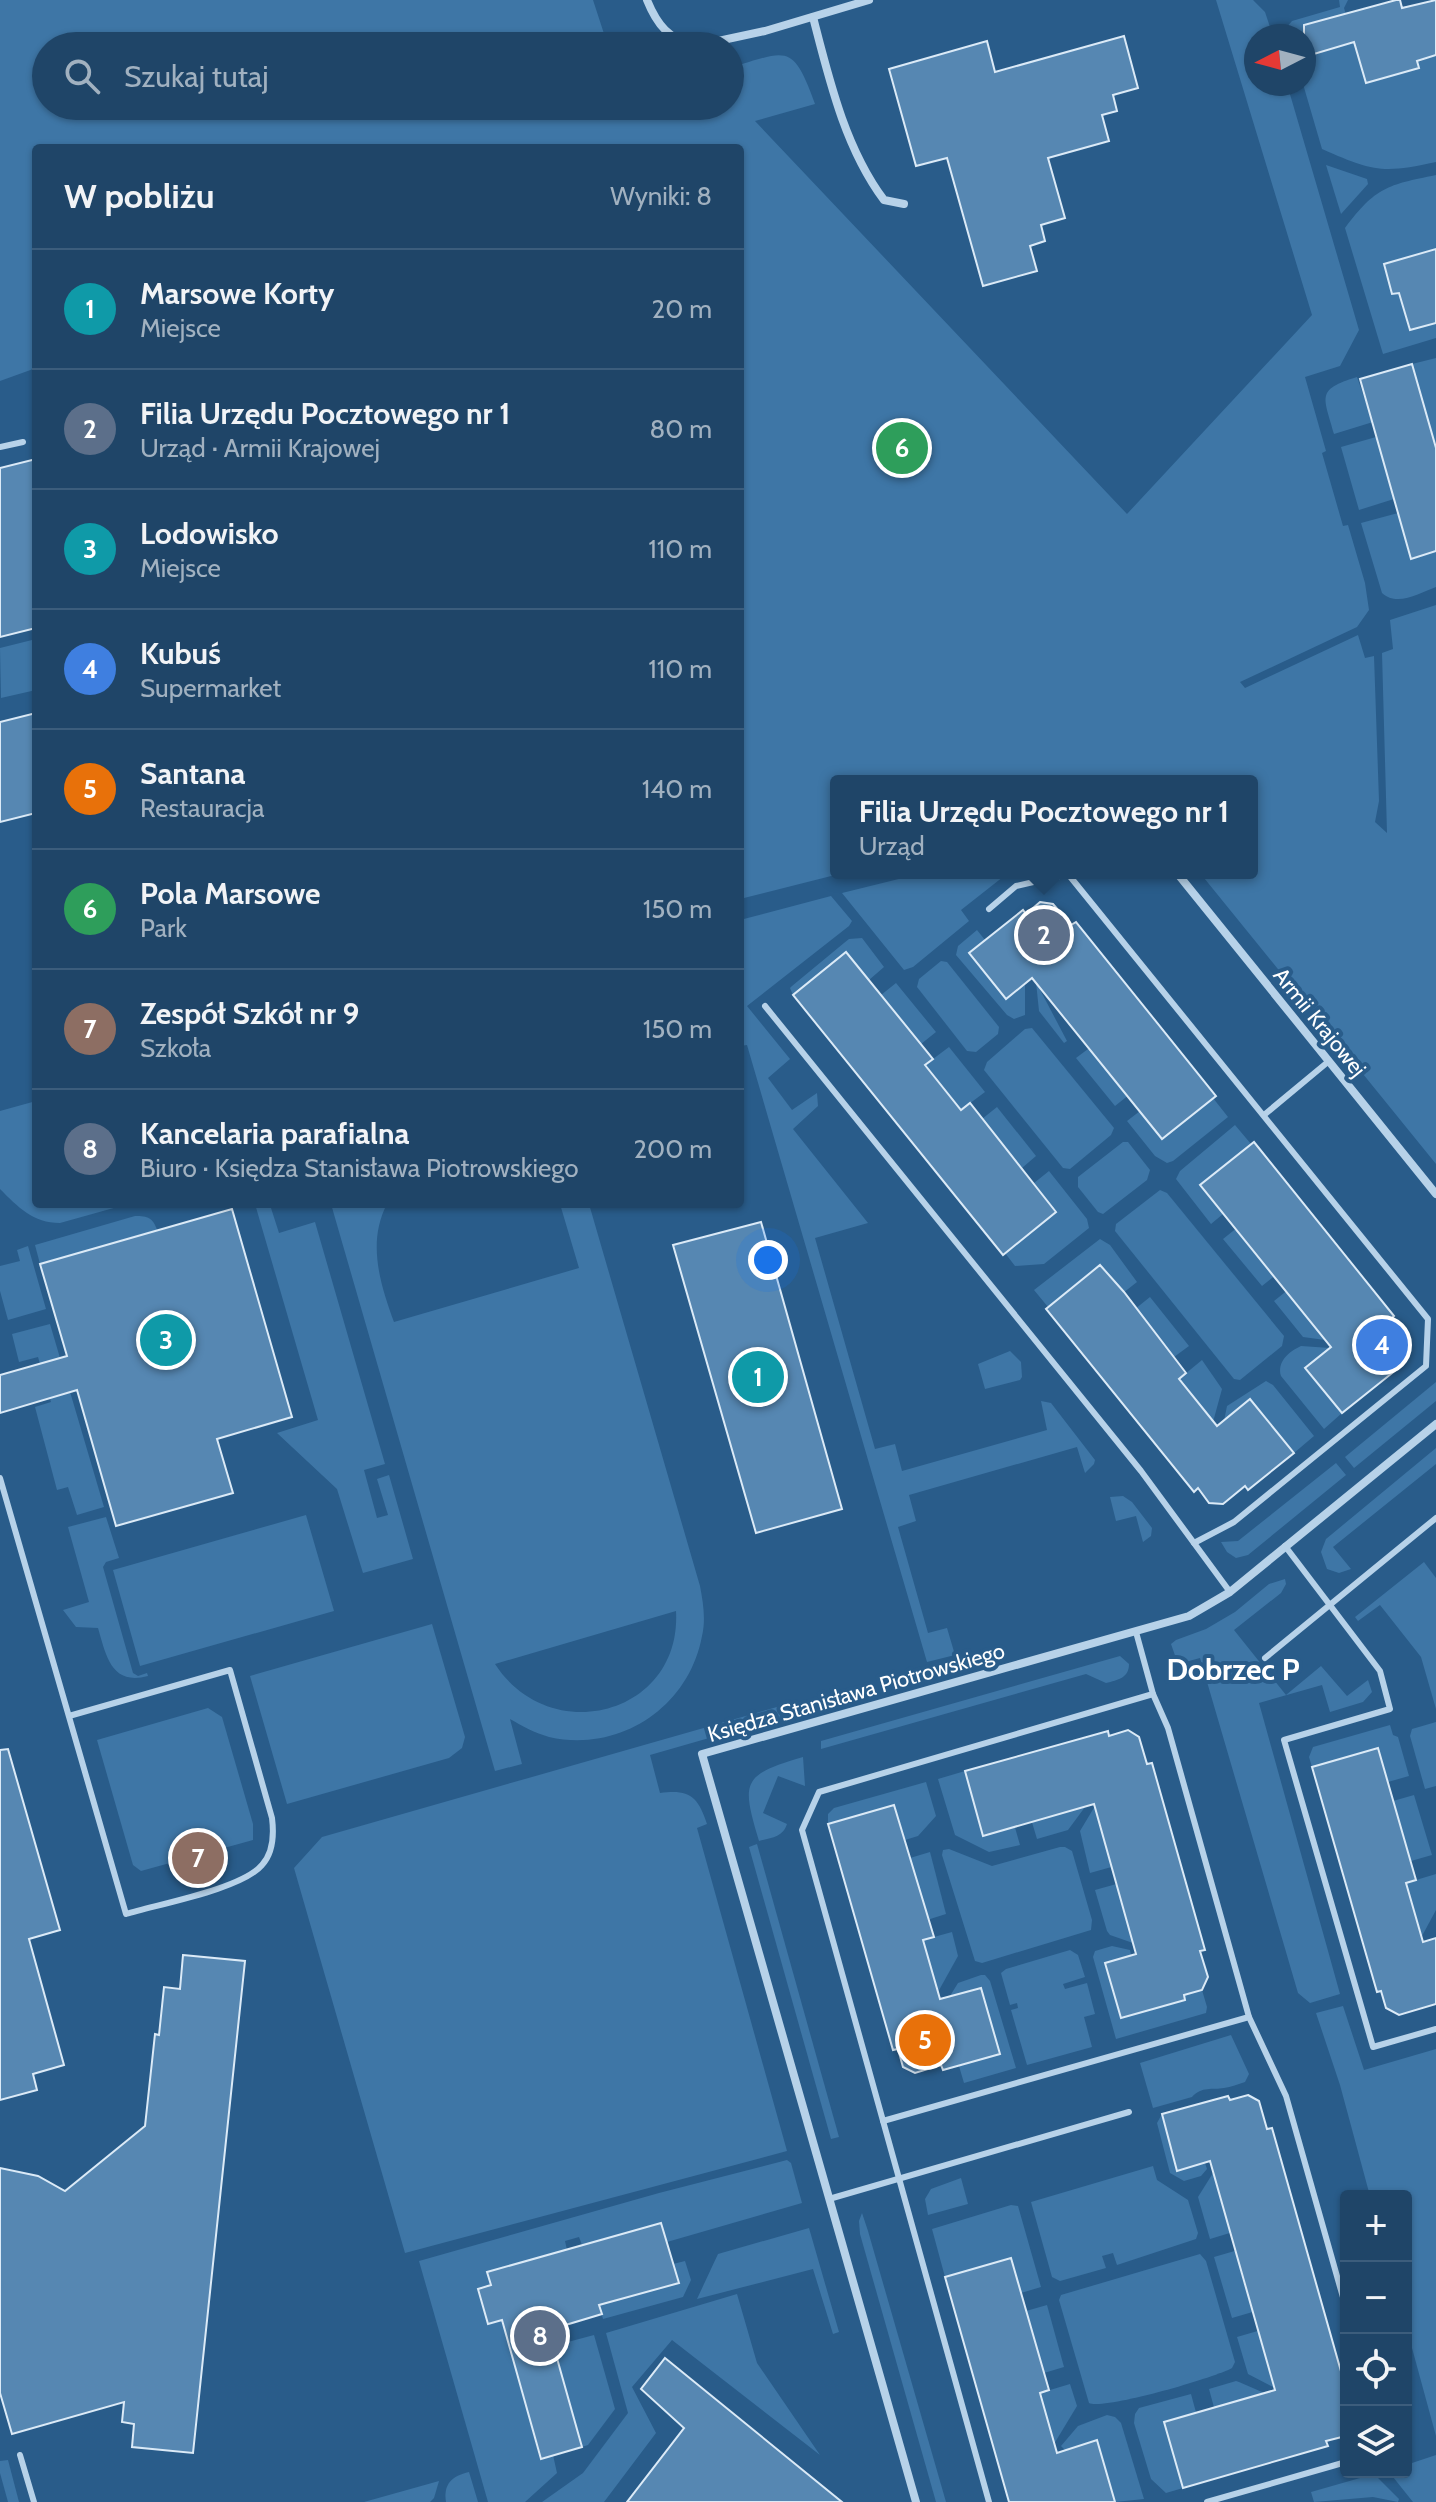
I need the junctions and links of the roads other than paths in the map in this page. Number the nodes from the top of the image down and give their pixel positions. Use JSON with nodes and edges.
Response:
{"nodes":[{"id":1,"x":647,"y":0,"type":"edge"},
{"id":2,"x":869,"y":0,"type":"edge"},
{"id":3,"x":813,"y":17,"type":"junction"},
{"id":4,"x":664,"y":32,"type":"edge"},
{"id":5,"x":744,"y":36,"type":"edge"},
{"id":6,"x":904,"y":204,"type":"dead end"},
{"id":7,"x":23,"y":442,"type":"dead end"},
{"id":8,"x":0,"y":447,"type":"edge"},
{"id":9,"x":1046,"y":879,"type":"edge"},
{"id":10,"x":1072,"y":879,"type":"edge"},
{"id":11,"x":1182,"y":879,"type":"edge"},
{"id":12,"x":989,"y":909,"type":"dead end"},
{"id":13,"x":765,"y":1006,"type":"dead end"},
{"id":14,"x":1329,"y":1061,"type":"junction"},
{"id":15,"x":1264,"y":1115,"type":"junction"},
{"id":16,"x":1436,"y":1194,"type":"edge"},
{"id":17,"x":1436,"y":1424,"type":"edge"},
{"id":18,"x":0,"y":1478,"type":"edge"},
{"id":19,"x":1436,"y":1518,"type":"edge"},
{"id":20,"x":1194,"y":1543,"type":"junction"},
{"id":21,"x":1285,"y":1546,"type":"junction"},
{"id":22,"x":1230,"y":1592,"type":"junction"},
{"id":23,"x":1329,"y":1604,"type":"junction"},
{"id":24,"x":1136,"y":1632,"type":"junction"},
{"id":25,"x":1265,"y":1658,"type":"dead end"},
{"id":26,"x":1153,"y":1694,"type":"junction"},
{"id":27,"x":69,"y":1716,"type":"junction"},
{"id":28,"x":1249,"y":2017,"type":"junction"},
{"id":29,"x":1436,"y":2029,"type":"edge"},
{"id":30,"x":1129,"y":2112,"type":"dead end"},
{"id":31,"x":883,"y":2121,"type":"junction"},
{"id":32,"x":898,"y":2179,"type":"junction"},
{"id":33,"x":829,"y":2199,"type":"junction"},
{"id":34,"x":1340,"y":2287,"type":"edge"},
{"id":35,"x":20,"y":2455,"type":"dead end"},
{"id":36,"x":1340,"y":2464,"type":"edge"},
{"id":37,"x":34,"y":2502,"type":"edge"},
{"id":38,"x":916,"y":2502,"type":"edge"},
{"id":39,"x":989,"y":2502,"type":"edge"},
{"id":40,"x":1207,"y":2502,"type":"edge"}],
"edges":[{"from":1,"to":4,"type":"street"},
{"from":2,"to":3,"type":"street"},
{"from":3,"to":5,"type":"street"},
{"from":3,"to":6,"type":"street"},
{"from":7,"to":8,"type":"lane"},
{"from":9,"to":12,"type":"lane"},
{"from":10,"to":15,"type":"lane"},
{"from":11,"to":14,"type":"street","name":"Armii Krajowej"},
{"from":13,"to":20,"type":"lane"},
{"from":14,"to":15,"type":"lane"},
{"from":14,"to":16,"type":"street","name":"Armii Krajowej"},
{"from":15,"to":20,"type":"lane"},
{"from":17,"to":21,"type":"street","name":"Księdza Stanisława Piotrowskiego"},
{"from":18,"to":27,"type":"lane"},
{"from":19,"to":23,"type":"lane"},
{"from":20,"to":22,"type":"lane"},
{"from":21,"to":22,"type":"street","name":"Księdza Stanisława Piotrowskiego"},
{"from":21,"to":23,"type":"lane"},
{"from":22,"to":24,"type":"street","name":"Księdza Stanisława Piotrowskiego"},
{"from":23,"to":25,"type":"lane"},
{"from":23,"to":29,"type":"lane"},
{"from":24,"to":26,"type":"lane"},
{"from":24,"to":33,"type":"street","name":"Księdza Stanisława Piotrowskiego"},
{"from":26,"to":28,"type":"lane"},
{"from":26,"to":31,"type":"lane"},
{"from":27,"to":27,"type":"lane"},
{"from":28,"to":31,"type":"lane"},
{"from":28,"to":34,"type":"lane"},
{"from":30,"to":32,"type":"lane"},
{"from":31,"to":32,"type":"lane"},
{"from":32,"to":33,"type":"lane"},
{"from":32,"to":39,"type":"lane"},
{"from":33,"to":38,"type":"street","name":"Księdza Stanisława Piotrowskiego"},
{"from":35,"to":37,"type":"lane"},
{"from":36,"to":40,"type":"lane"}]}
